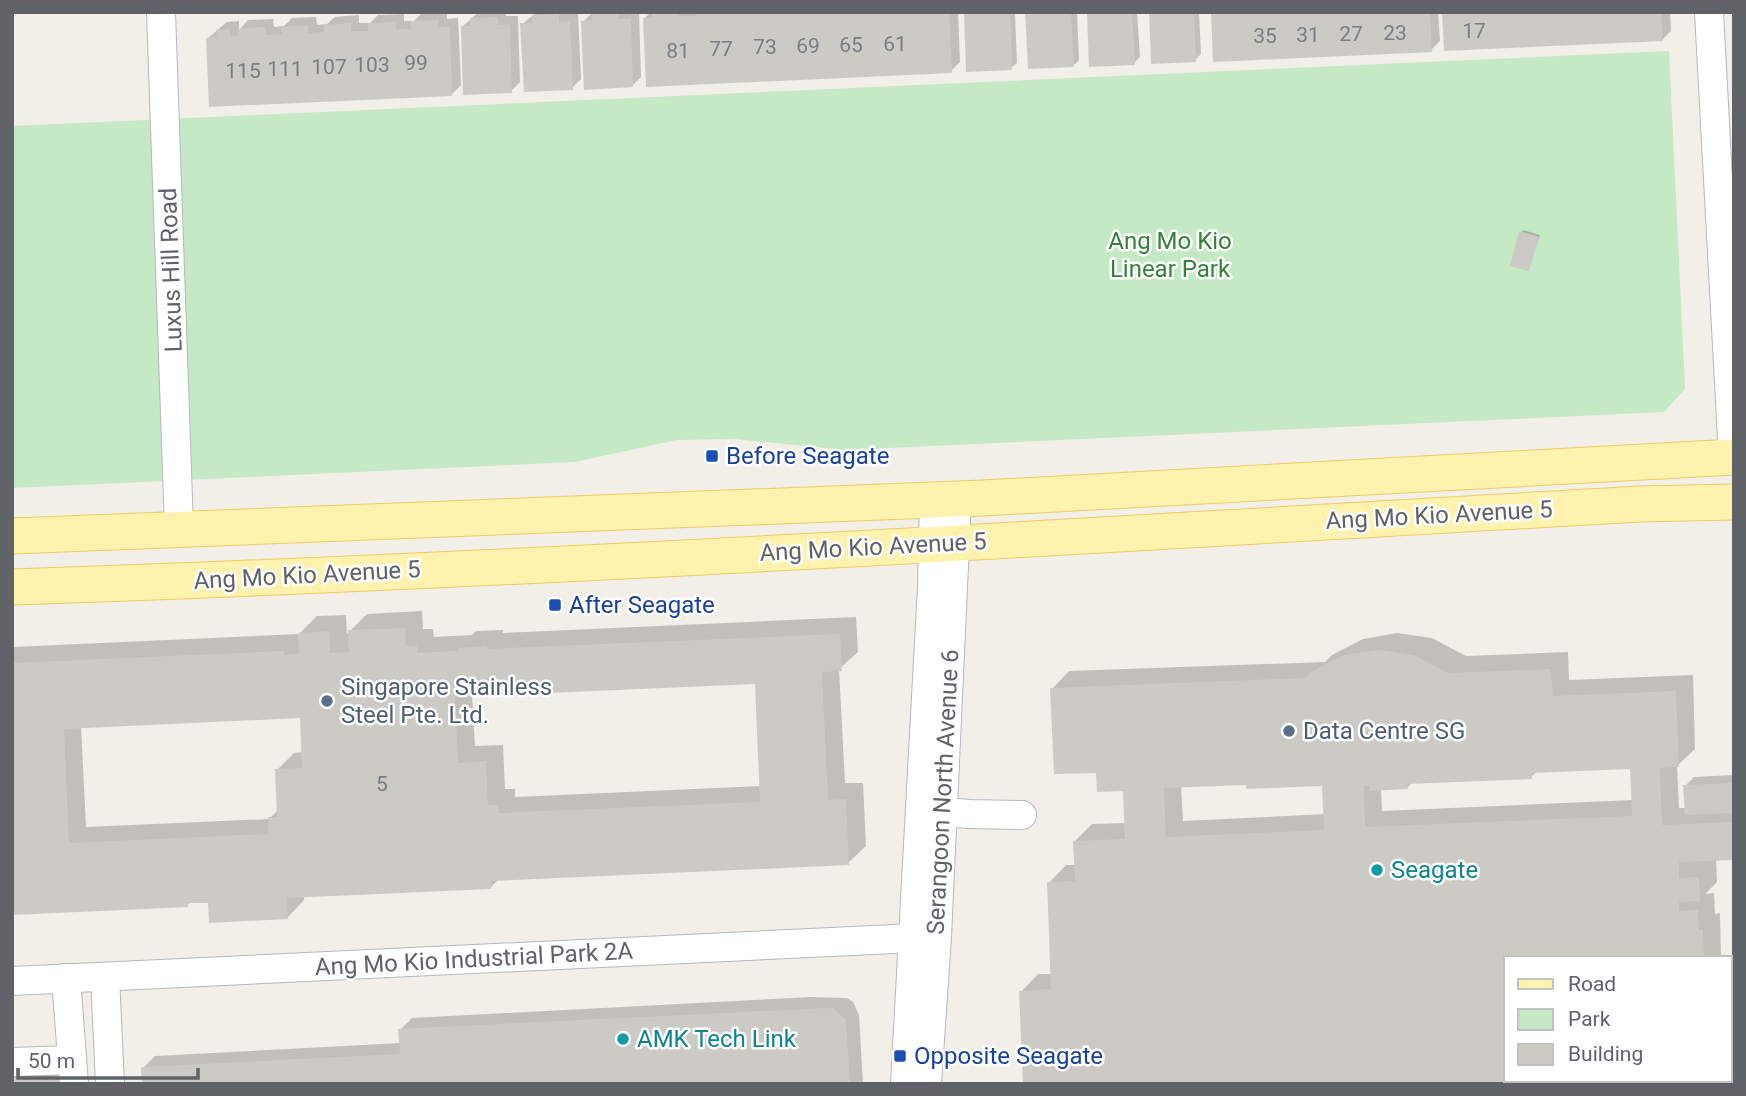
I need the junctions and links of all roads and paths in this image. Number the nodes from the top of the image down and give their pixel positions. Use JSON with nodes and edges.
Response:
{"nodes":[{"id":1,"x":161,"y":12,"type":"edge"},
{"id":2,"x":1709,"y":12,"type":"edge"},
{"id":3,"x":1733,"y":457,"type":"edge"},
{"id":4,"x":946,"y":500,"type":"junction"},
{"id":5,"x":1734,"y":502,"type":"edge"},
{"id":6,"x":179,"y":528,"type":"junction"},
{"id":7,"x":12,"y":536,"type":"edge"},
{"id":8,"x":944,"y":544,"type":"junction"},
{"id":9,"x":12,"y":587,"type":"edge"},
{"id":10,"x":930,"y":811,"type":"junction"},
{"id":11,"x":1022,"y":815,"type":"dead end"},
{"id":12,"x":925,"y":937,"type":"junction"},
{"id":13,"x":105,"y":976,"type":"junction"},
{"id":14,"x":66,"y":978,"type":"junction"},
{"id":15,"x":12,"y":981,"type":"edge"},
{"id":16,"x":12,"y":1062,"type":"edge"},
{"id":17,"x":73,"y":1072,"type":"edge"},
{"id":18,"x":110,"y":1084,"type":"edge"},
{"id":19,"x":905,"y":1084,"type":"edge"},
{"id":20,"x":927,"y":1084,"type":"edge"}],
"edges":[{"from":1,"to":6,"type":"street","name":"Luxus Hill Road"},
{"from":2,"to":3,"type":"street"},
{"from":3,"to":4,"type":"main road","name":"Ang Mo Kio Avenue 5"},
{"from":4,"to":6,"type":"main road","name":"Ang Mo Kio Avenue 5"},
{"from":4,"to":8,"type":"street","name":"Serangoon North Avenue 6"},
{"from":5,"to":8,"type":"main road","name":"Ang Mo Kio Avenue 5"},
{"from":6,"to":7,"type":"main road","name":"Ang Mo Kio Avenue 5"},
{"from":8,"to":9,"type":"main road","name":"Ang Mo Kio Avenue 5"},
{"from":8,"to":10,"type":"street","name":"Serangoon North Avenue 6"},
{"from":10,"to":11,"type":"street"},
{"from":10,"to":12,"type":"street","name":"Serangoon North Avenue 6"},
{"from":12,"to":13,"type":"street","name":"Ang Mo Kio Industrial Park 2A"},
{"from":12,"to":19,"type":"street","name":"Serangoon North Avenue 6"},
{"from":12,"to":20,"type":"street","name":"Serangoon North Avenue 6"},
{"from":13,"to":14,"type":"street","name":"Ang Mo Kio Industrial Park 2A"},
{"from":13,"to":18,"type":"street"},
{"from":14,"to":15,"type":"street","name":"Ang Mo Kio Industrial Park 2A"},
{"from":14,"to":17,"type":"street"},
{"from":16,"to":17,"type":"street"}]}
